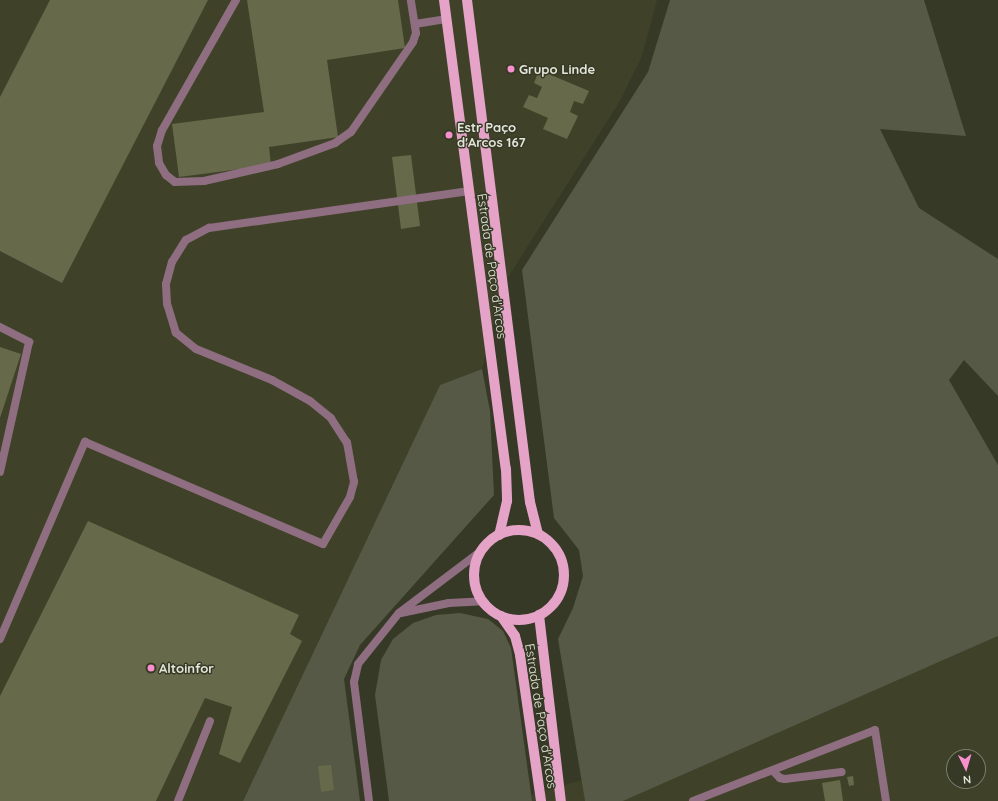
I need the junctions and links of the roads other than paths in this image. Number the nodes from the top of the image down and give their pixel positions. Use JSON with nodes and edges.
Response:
{"nodes":[{"id":1,"x":236,"y":0,"type":"edge"},
{"id":2,"x":411,"y":0,"type":"edge"},
{"id":3,"x":444,"y":0,"type":"edge"},
{"id":4,"x":467,"y":0,"type":"edge"},
{"id":5,"x":446,"y":19,"type":"junction"},
{"id":6,"x":415,"y":24,"type":"junction"},
{"id":7,"x":469,"y":191,"type":"junction"},
{"id":8,"x":0,"y":327,"type":"edge"},
{"id":9,"x":0,"y":472,"type":"edge"},
{"id":10,"x":538,"y":534,"type":"junction"},
{"id":11,"x":499,"y":535,"type":"junction"},
{"id":12,"x":480,"y":551,"type":"junction"},
{"id":13,"x":483,"y":601,"type":"junction"},
{"id":14,"x":399,"y":613,"type":"junction"},
{"id":15,"x":539,"y":615,"type":"junction"},
{"id":16,"x":501,"y":616,"type":"junction"},
{"id":17,"x":0,"y":639,"type":"edge"},
{"id":18,"x":210,"y":722,"type":"dead end"},
{"id":19,"x":773,"y":771,"type":"junction"},
{"id":20,"x":842,"y":772,"type":"dead end"},
{"id":21,"x":178,"y":801,"type":"edge"},
{"id":22,"x":369,"y":801,"type":"edge"},
{"id":23,"x":541,"y":801,"type":"edge"},
{"id":24,"x":561,"y":801,"type":"edge"},
{"id":25,"x":693,"y":801,"type":"edge"},
{"id":26,"x":886,"y":801,"type":"edge"}],
"edges":[{"from":1,"to":6,"type":"street"},
{"from":2,"to":6,"type":"street"},
{"from":3,"to":5,"type":"main road","name":"Estrada de Paço d'Arcos"},
{"from":4,"to":10,"type":"main road","name":"Estrada de Paço d'Arcos"},
{"from":5,"to":6,"type":"street"},
{"from":5,"to":7,"type":"main road","name":"Estrada de Paço d'Arcos"},
{"from":7,"to":11,"type":"main road","name":"Estrada de Paço d'Arcos"},
{"from":7,"to":17,"type":"street"},
{"from":8,"to":9,"type":"street"},
{"from":10,"to":11,"type":"main road"},
{"from":10,"to":15,"type":"main road"},
{"from":11,"to":12,"type":"main road"},
{"from":12,"to":13,"type":"main road","name":"Estrada de Paço d'Arcos"},
{"from":12,"to":14,"type":"street"},
{"from":13,"to":14,"type":"street"},
{"from":13,"to":16,"type":"main road","name":"Estrada de Paço d'Arcos"},
{"from":14,"to":22,"type":"street"},
{"from":15,"to":16,"type":"main road"},
{"from":15,"to":24,"type":"main road","name":"Estrada de Paço d'Arcos"},
{"from":16,"to":23,"type":"main road","name":"Estrada de Paço d'Arcos"},
{"from":18,"to":21,"type":"street"},
{"from":19,"to":20,"type":"street"},
{"from":19,"to":25,"type":"street"},
{"from":19,"to":26,"type":"street"}]}
